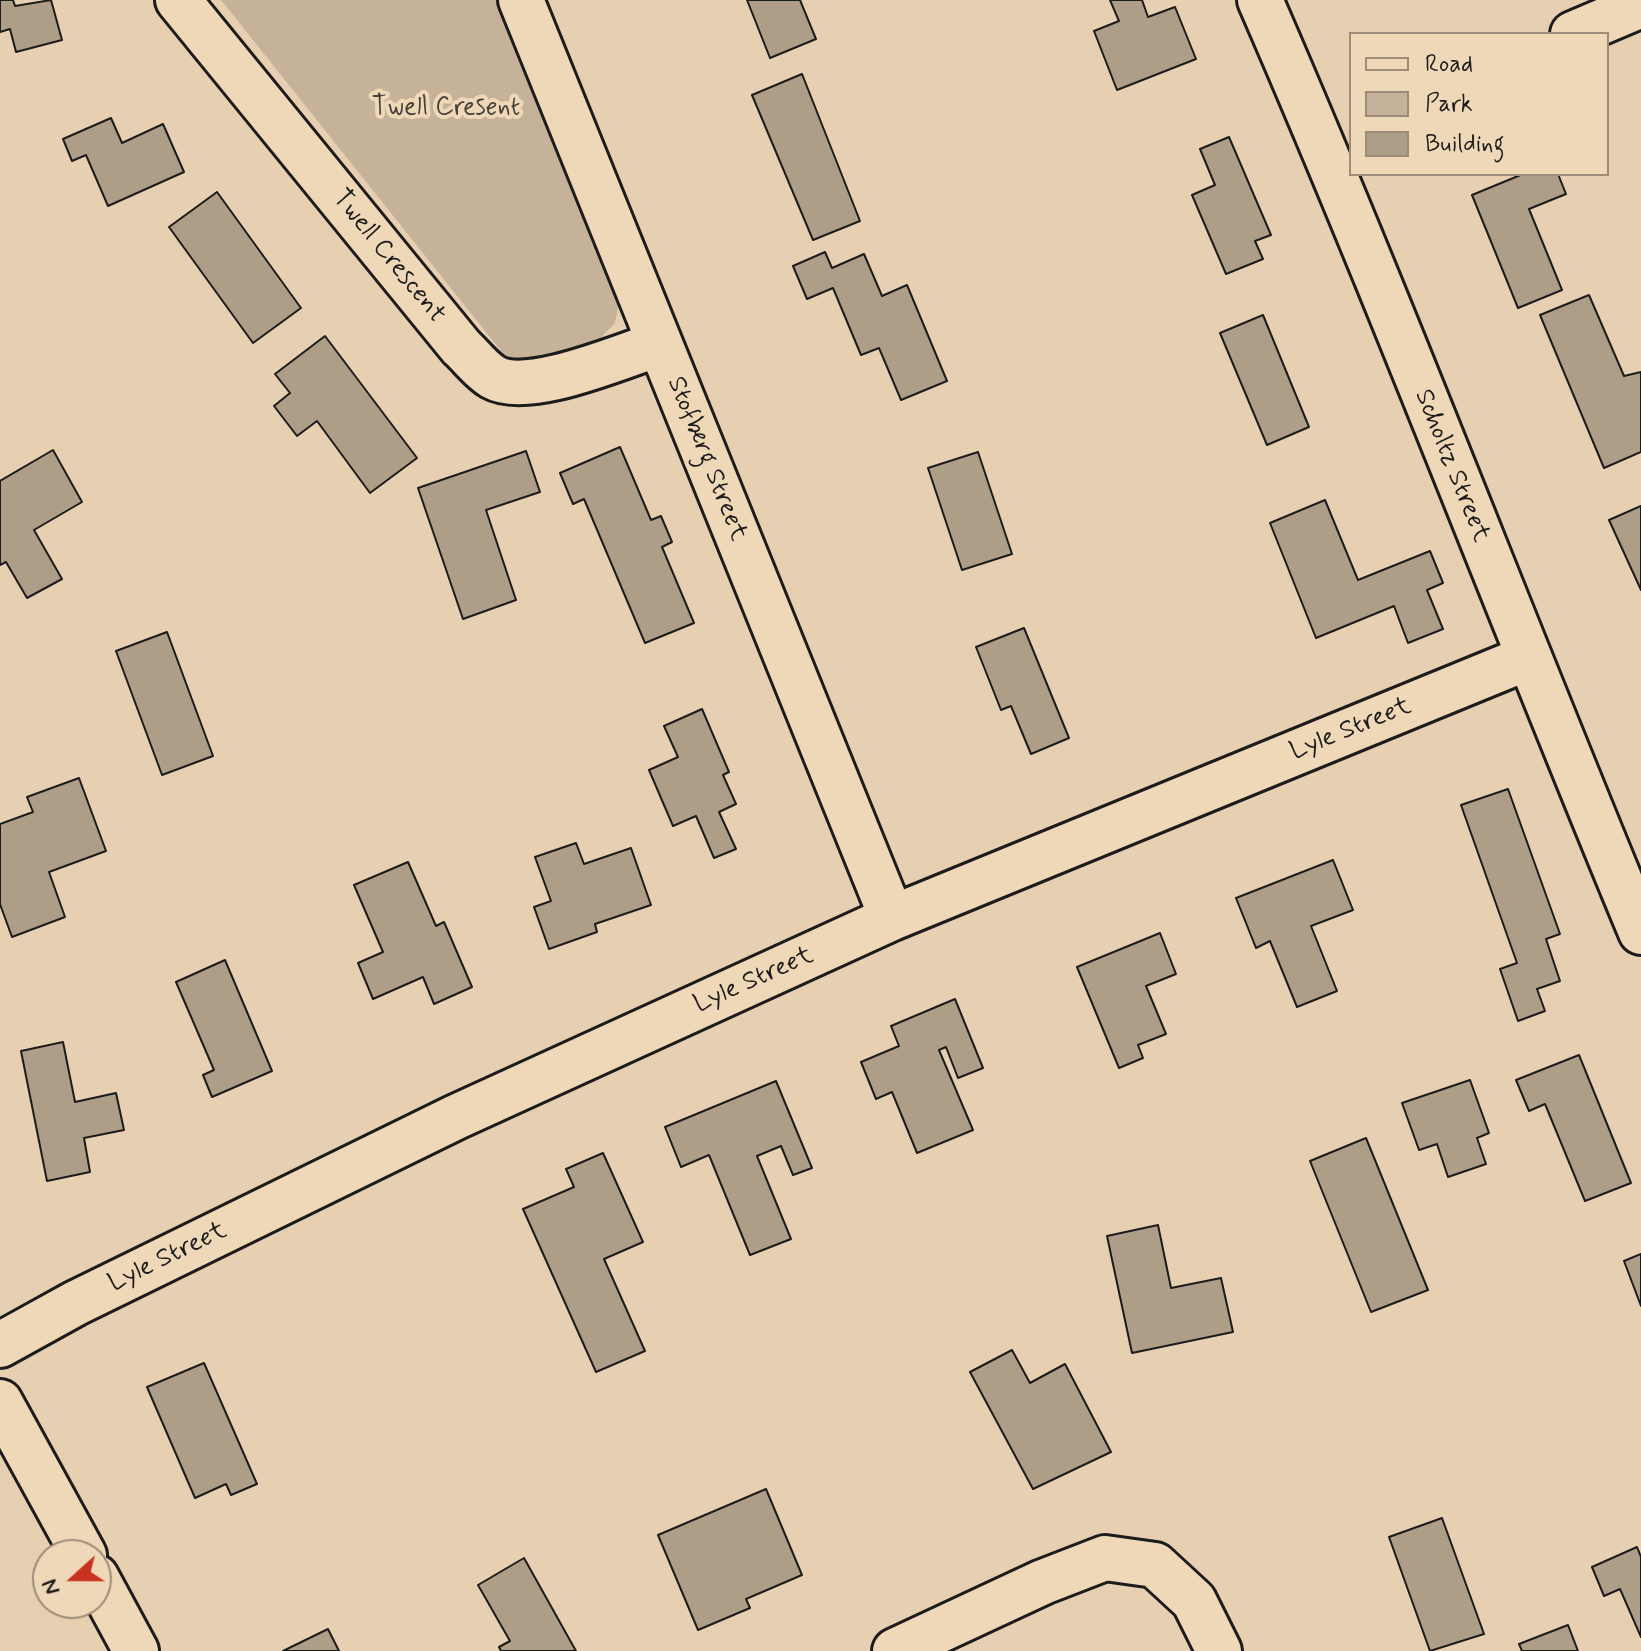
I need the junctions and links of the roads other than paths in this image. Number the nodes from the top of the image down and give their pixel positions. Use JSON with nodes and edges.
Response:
{"nodes":[{"id":1,"x":178,"y":0,"type":"edge"},
{"id":2,"x":521,"y":0,"type":"edge"},
{"id":3,"x":1260,"y":0,"type":"edge"},
{"id":4,"x":1641,"y":5,"type":"edge"},
{"id":5,"x":1578,"y":32,"type":"edge"},
{"id":6,"x":1336,"y":135,"type":"edge"},
{"id":7,"x":1349,"y":171,"type":"edge"},
{"id":8,"x":1351,"y":176,"type":"edge"},
{"id":9,"x":659,"y":344,"type":"junction"},
{"id":10,"x":1527,"y":658,"type":"junction"},
{"id":11,"x":892,"y":918,"type":"junction"},
{"id":12,"x":1641,"y":932,"type":"edge"},
{"id":13,"x":0,"y":1345,"type":"edge"},
{"id":14,"x":0,"y":1402,"type":"edge"},
{"id":15,"x":75,"y":1539,"type":"edge"},
{"id":16,"x":112,"y":1607,"type":"edge"},
{"id":17,"x":136,"y":1651,"type":"edge"},
{"id":18,"x":895,"y":1651,"type":"edge"},
{"id":19,"x":1219,"y":1651,"type":"edge"}],
"edges":[{"from":1,"to":9,"type":"street","name":"Twell Crescent"},
{"from":2,"to":9,"type":"street","name":"Stofberg Street"},
{"from":3,"to":6,"type":"street","name":"Scholtz Street"},
{"from":4,"to":5,"type":"street"},
{"from":6,"to":7,"type":"street","name":"Scholtz Street"},
{"from":8,"to":10,"type":"street","name":"Scholtz Street"},
{"from":9,"to":11,"type":"street","name":"Stofberg Street"},
{"from":10,"to":11,"type":"street","name":"Lyle Street"},
{"from":10,"to":12,"type":"street","name":"Scholtz Street"},
{"from":11,"to":13,"type":"street","name":"Lyle Street"},
{"from":14,"to":15,"type":"street"},
{"from":16,"to":17,"type":"street"},
{"from":18,"to":19,"type":"street"}]}
